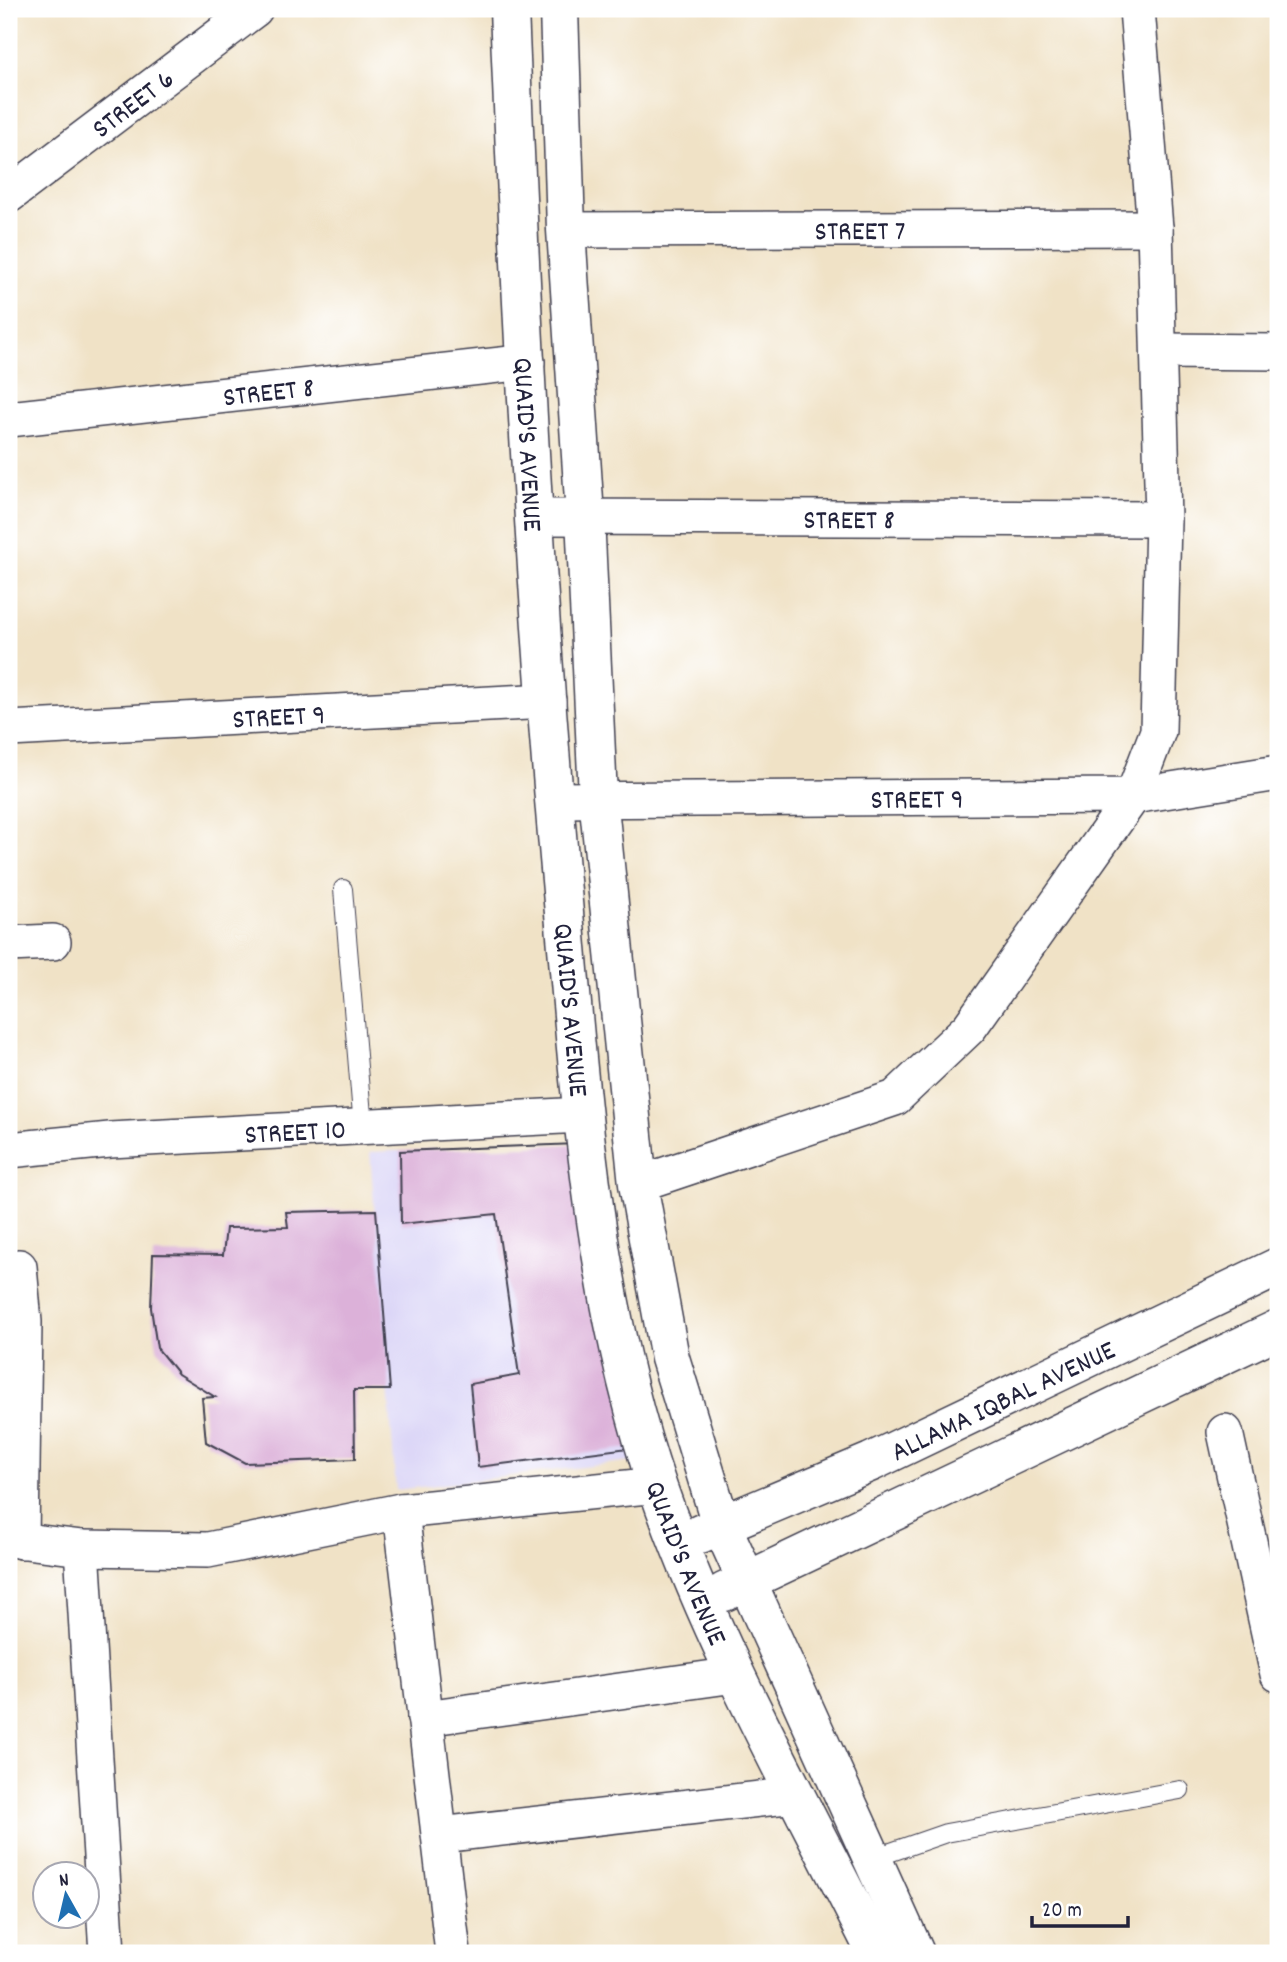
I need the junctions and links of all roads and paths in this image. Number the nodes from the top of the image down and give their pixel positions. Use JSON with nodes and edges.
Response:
{"nodes":[{"id":1,"x":255,"y":9,"type":"edge"},
{"id":2,"x":509,"y":9,"type":"edge"},
{"id":3,"x":559,"y":9,"type":"edge"},
{"id":4,"x":1137,"y":9,"type":"edge"},
{"id":5,"x":9,"y":195,"type":"edge"},
{"id":6,"x":1155,"y":228,"type":"junction"},
{"id":7,"x":566,"y":230,"type":"junction"},
{"id":8,"x":1160,"y":351,"type":"junction"},
{"id":9,"x":1278,"y":352,"type":"edge"},
{"id":10,"x":527,"y":362,"type":"junction"},
{"id":11,"x":9,"y":419,"type":"edge"},
{"id":12,"x":585,"y":516,"type":"junction"},
{"id":13,"x":536,"y":517,"type":"junction"},
{"id":14,"x":1163,"y":519,"type":"junction"},
{"id":15,"x":548,"y":701,"type":"junction"},
{"id":16,"x":9,"y":729,"type":"edge"},
{"id":17,"x":1278,"y":772,"type":"edge"},
{"id":18,"x":1133,"y":796,"type":"junction"},
{"id":19,"x":598,"y":797,"type":"junction"},
{"id":20,"x":553,"y":800,"type":"junction"},
{"id":21,"x":343,"y":889,"type":"dead end"},
{"id":22,"x":53,"y":942,"type":"dead end"},
{"id":23,"x":9,"y":944,"type":"edge"},
{"id":24,"x":582,"y":1115,"type":"junction"},
{"id":25,"x":363,"y":1127,"type":"junction"},
{"id":26,"x":9,"y":1150,"type":"edge"},
{"id":27,"x":638,"y":1184,"type":"junction"},
{"id":28,"x":19,"y":1267,"type":"dead end"},
{"id":29,"x":1278,"y":1267,"type":"edge"},
{"id":30,"x":1278,"y":1329,"type":"edge"},
{"id":31,"x":1225,"y":1432,"type":"dead end"},
{"id":32,"x":657,"y":1485,"type":"junction"},
{"id":33,"x":401,"y":1511,"type":"junction"},
{"id":34,"x":721,"y":1524,"type":"junction"},
{"id":35,"x":15,"y":1540,"type":"edge"},
{"id":36,"x":679,"y":1544,"type":"junction"},
{"id":37,"x":82,"y":1548,"type":"junction"},
{"id":38,"x":745,"y":1582,"type":"junction"},
{"id":39,"x":702,"y":1603,"type":"junction"},
{"id":40,"x":1278,"y":1674,"type":"edge"},
{"id":41,"x":736,"y":1675,"type":"junction"},
{"id":42,"x":425,"y":1718,"type":"junction"},
{"id":43,"x":1180,"y":1790,"type":"dead end"},
{"id":44,"x":796,"y":1795,"type":"junction"},
{"id":45,"x":440,"y":1835,"type":"junction"},
{"id":46,"x":871,"y":1858,"type":"junction"},
{"id":47,"x":838,"y":1877,"type":"junction"},
{"id":48,"x":870,"y":1952,"type":"edge"},
{"id":49,"x":107,"y":1953,"type":"edge"},
{"id":50,"x":453,"y":1953,"type":"edge"},
{"id":51,"x":915,"y":1953,"type":"edge"}],
"edges":[{"from":1,"to":5,"type":"street","name":"STREET 6"},
{"from":2,"to":10,"type":"street","name":"QUAID'S AVENUE"},
{"from":3,"to":7,"type":"street","name":"QUAID'S AVENUE"},
{"from":4,"to":6,"type":"street"},
{"from":6,"to":7,"type":"street","name":"STREET 7"},
{"from":6,"to":8,"type":"street"},
{"from":7,"to":12,"type":"street","name":"QUAID'S AVENUE"},
{"from":8,"to":9,"type":"street"},
{"from":8,"to":14,"type":"street"},
{"from":10,"to":11,"type":"street","name":"STREET 8"},
{"from":10,"to":13,"type":"street","name":"QUAID'S AVENUE"},
{"from":12,"to":13,"type":"street","name":"STREET 8"},
{"from":12,"to":14,"type":"street","name":"STREET 8"},
{"from":12,"to":19,"type":"street","name":"QUAID'S AVENUE"},
{"from":13,"to":15,"type":"street","name":"QUAID'S AVENUE"},
{"from":14,"to":18,"type":"street"},
{"from":15,"to":16,"type":"street","name":"STREET 9"},
{"from":15,"to":20,"type":"street","name":"QUAID'S AVENUE"},
{"from":17,"to":18,"type":"street","name":"STREET 9"},
{"from":18,"to":19,"type":"street","name":"STREET 9"},
{"from":18,"to":27,"type":"street"},
{"from":19,"to":20,"type":"street","name":"STREET 9"},
{"from":19,"to":27,"type":"street","name":"QUAID'S AVENUE"},
{"from":20,"to":24,"type":"street","name":"QUAID'S AVENUE"},
{"from":21,"to":25,"type":"lane"},
{"from":22,"to":23,"type":"street"},
{"from":24,"to":25,"type":"street","name":"STREET 10"},
{"from":24,"to":32,"type":"street","name":"QUAID'S AVENUE"},
{"from":25,"to":26,"type":"street","name":"STREET 10"},
{"from":27,"to":34,"type":"street","name":"QUAID'S AVENUE"},
{"from":28,"to":35,"type":"street"},
{"from":29,"to":34,"type":"street","name":"ALLAMA IQBAL AVENUE"},
{"from":30,"to":38,"type":"street","name":"ALLAMA IQBAL AVENUE"},
{"from":31,"to":40,"type":"street"},
{"from":32,"to":33,"type":"street"},
{"from":32,"to":36,"type":"street","name":"QUAID'S AVENUE"},
{"from":33,"to":37,"type":"street"},
{"from":33,"to":42,"type":"street"},
{"from":34,"to":36,"type":"street","name":"ALLAMA IQBAL AVENUE"},
{"from":34,"to":38,"type":"street","name":"QUAID'S AVENUE"},
{"from":35,"to":37,"type":"street"},
{"from":36,"to":39,"type":"street","name":"QUAID'S AVENUE"},
{"from":37,"to":49,"type":"street"},
{"from":38,"to":39,"type":"street","name":"ALLAMA IQBAL AVENUE"},
{"from":38,"to":46,"type":"street","name":"QUAID'S AVENUE"},
{"from":39,"to":41,"type":"street","name":"QUAID'S AVENUE"},
{"from":41,"to":42,"type":"street"},
{"from":41,"to":44,"type":"street","name":"QUAID'S AVENUE"},
{"from":42,"to":45,"type":"street"},
{"from":43,"to":46,"type":"lane"},
{"from":44,"to":45,"type":"street"},
{"from":44,"to":47,"type":"street","name":"QUAID'S AVENUE"},
{"from":45,"to":50,"type":"street"},
{"from":46,"to":47,"type":"lane"},
{"from":46,"to":51,"type":"street","name":"QUAID'S AVENUE"},
{"from":47,"to":48,"type":"street","name":"QUAID'S AVENUE"}]}
